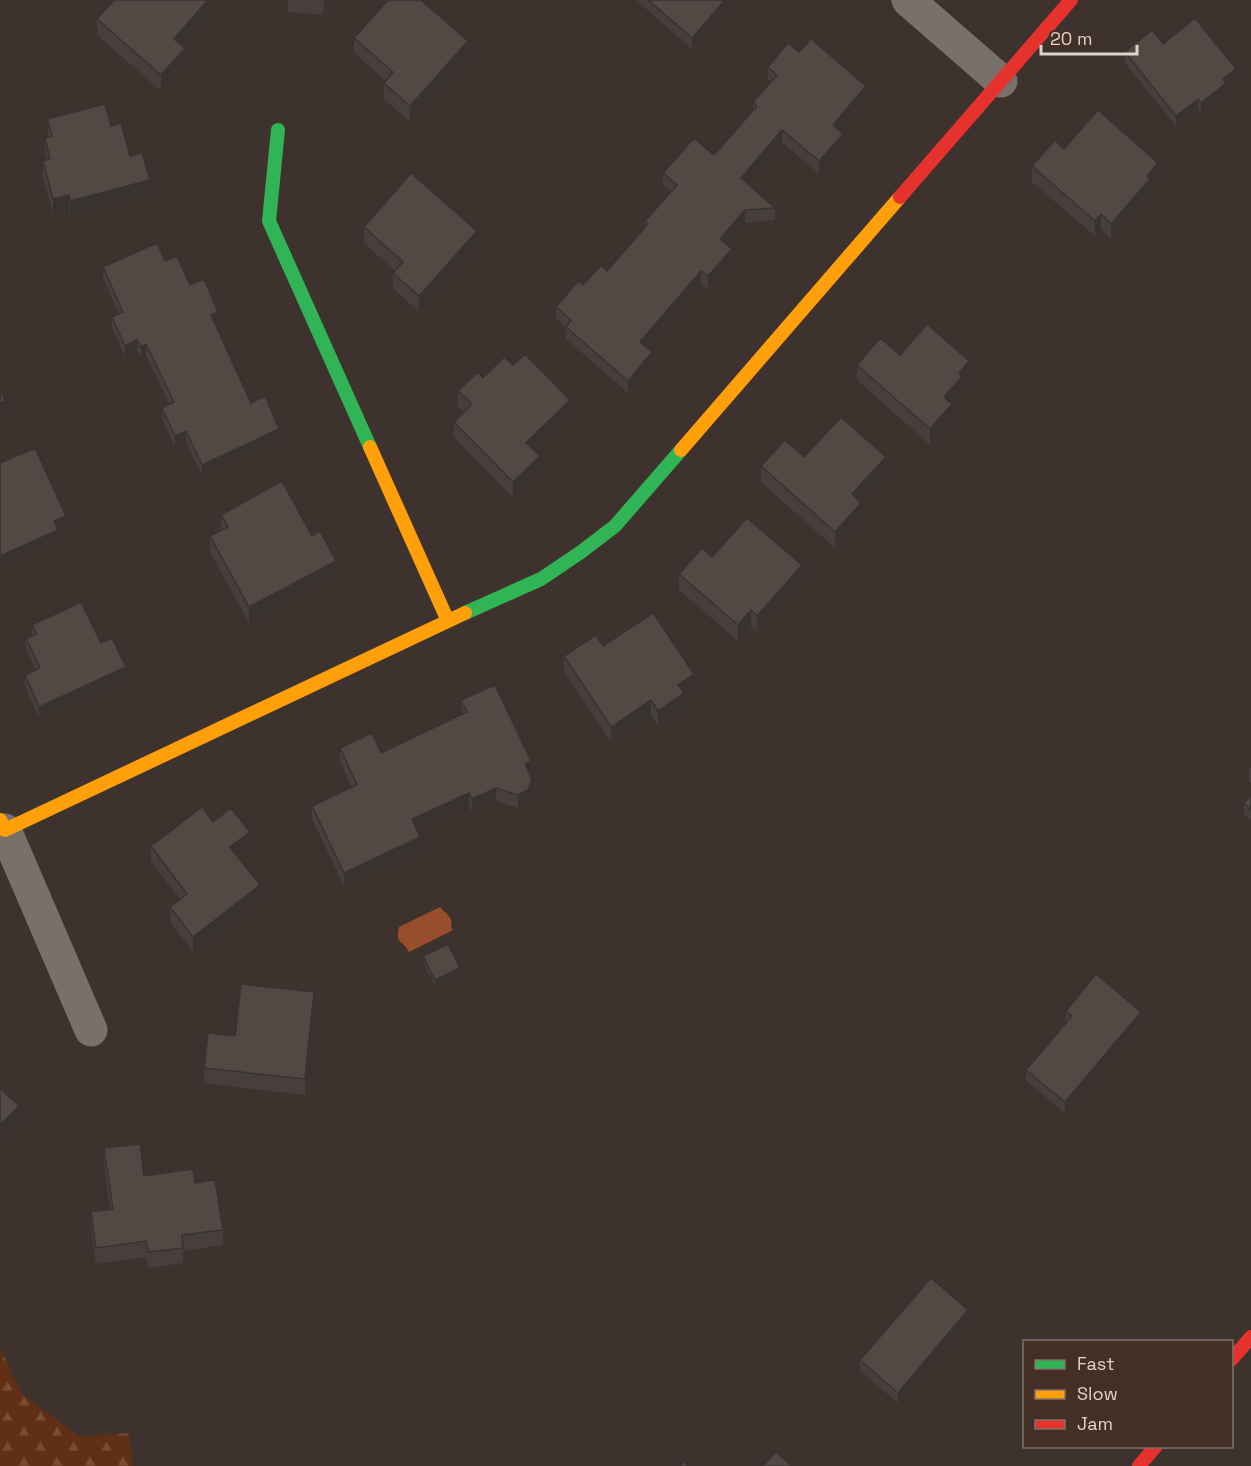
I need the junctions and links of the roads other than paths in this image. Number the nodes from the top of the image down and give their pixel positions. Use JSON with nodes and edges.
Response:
{"nodes":[{"id":1,"x":908,"y":0,"type":"edge"},
{"id":2,"x":1071,"y":0,"type":"edge"},
{"id":3,"x":1001,"y":81,"type":"junction"},
{"id":4,"x":278,"y":130,"type":"dead end"},
{"id":5,"x":448,"y":621,"type":"junction"},
{"id":6,"x":3,"y":825,"type":"edge"},
{"id":7,"x":91,"y":1030,"type":"dead end"},
{"id":8,"x":1251,"y":1337,"type":"edge"},
{"id":9,"x":1233,"y":1358,"type":"edge"},
{"id":10,"x":1154,"y":1448,"type":"edge"},
{"id":11,"x":1139,"y":1466,"type":"edge"}],
"edges":[{"from":1,"to":3,"type":"street"},
{"from":2,"to":3,"type":"street"},
{"from":3,"to":5,"type":"street"},
{"from":4,"to":5,"type":"street"},
{"from":5,"to":6,"type":"street"},
{"from":6,"to":7,"type":"street"},
{"from":8,"to":9,"type":"street"},
{"from":10,"to":11,"type":"street"}]}
